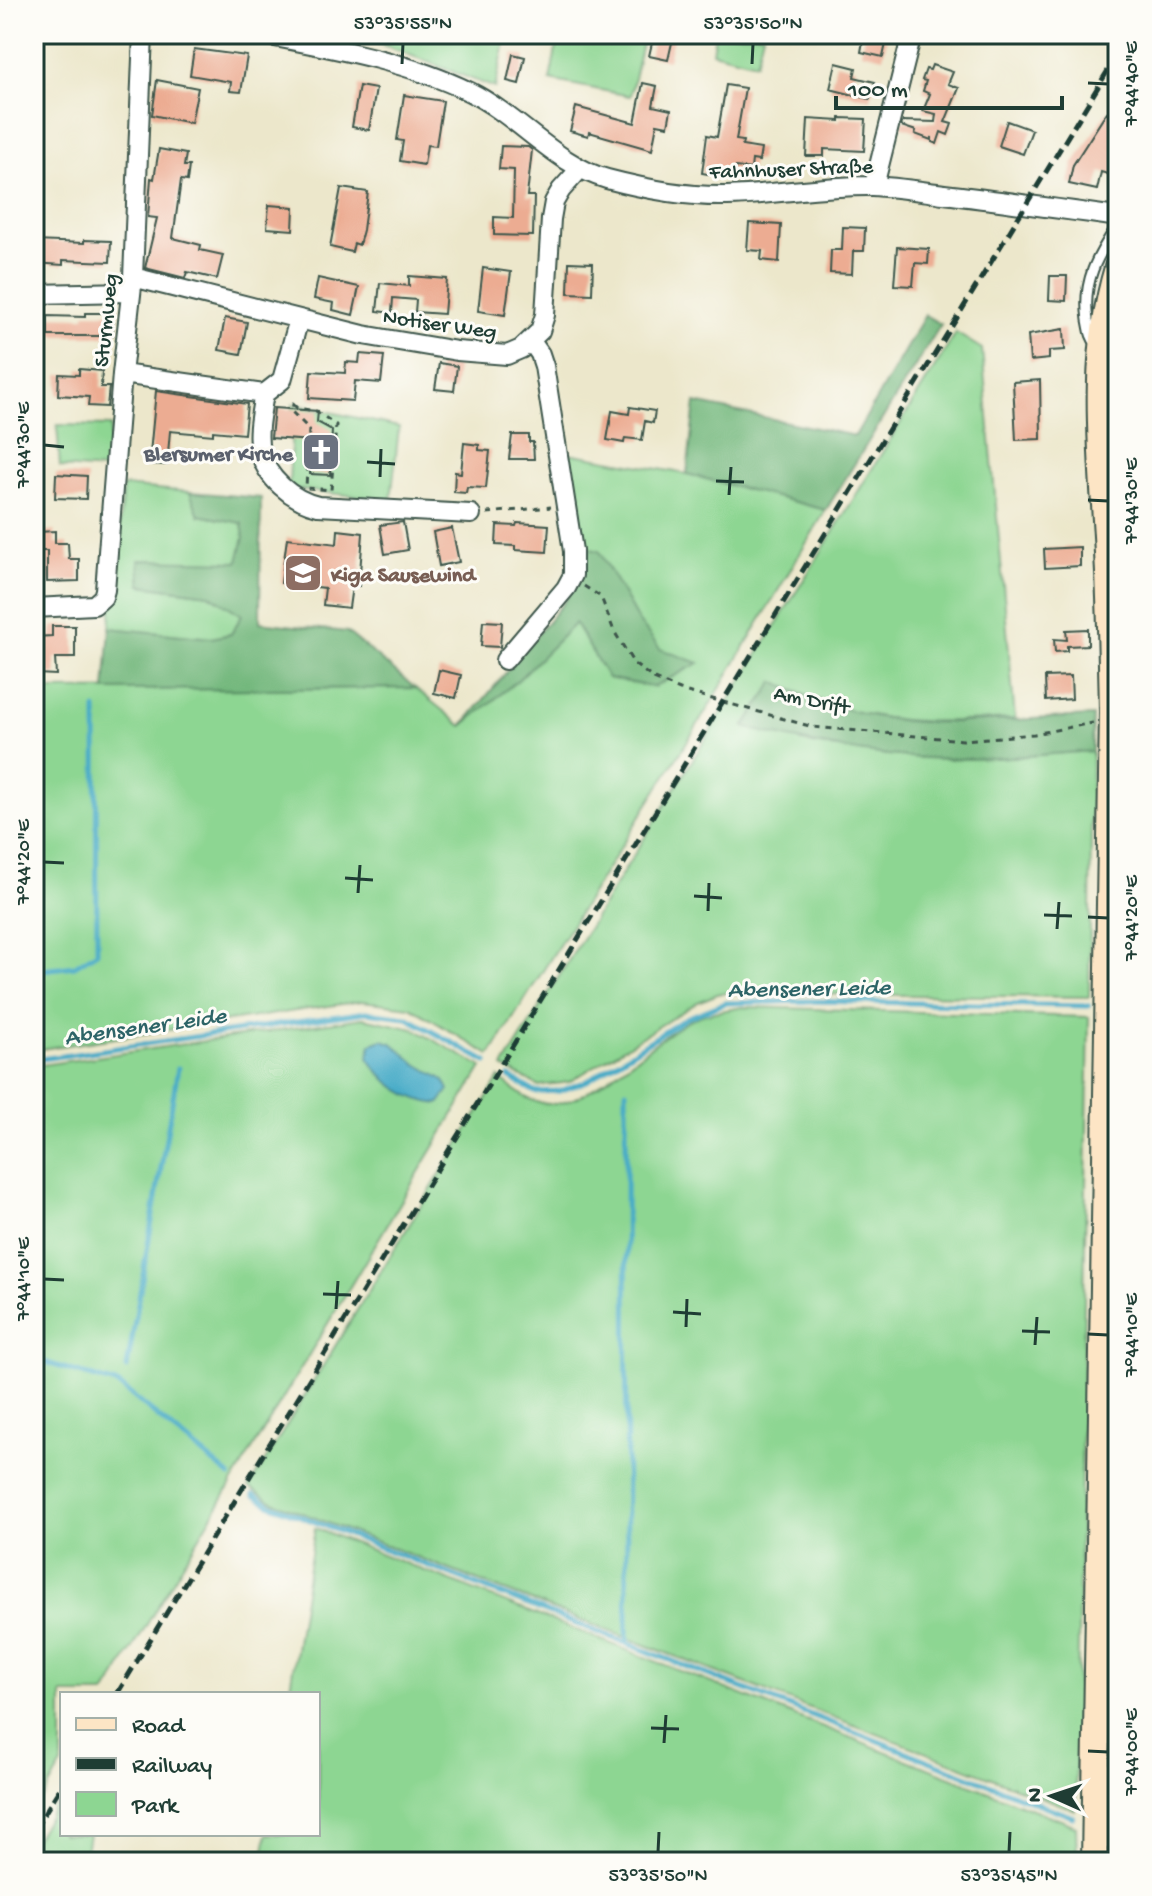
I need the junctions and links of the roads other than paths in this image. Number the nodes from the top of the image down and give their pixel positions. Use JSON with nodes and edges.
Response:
{"nodes":[{"id":1,"x":143,"y":34,"type":"edge"},
{"id":2,"x":260,"y":34,"type":"edge"},
{"id":3,"x":912,"y":34,"type":"edge"},
{"id":4,"x":579,"y":170,"type":"junction"},
{"id":5,"x":874,"y":186,"type":"junction"},
{"id":6,"x":1118,"y":217,"type":"edge"},
{"id":7,"x":1118,"y":225,"type":"edge"},
{"id":8,"x":1118,"y":268,"type":"edge"},
{"id":9,"x":132,"y":284,"type":"junction"},
{"id":10,"x":34,"y":294,"type":"edge"},
{"id":11,"x":299,"y":319,"type":"junction"},
{"id":12,"x":531,"y":341,"type":"junction"},
{"id":13,"x":1103,"y":344,"type":"junction"},
{"id":14,"x":122,"y":374,"type":"junction"},
{"id":15,"x":264,"y":394,"type":"junction"},
{"id":16,"x":471,"y":514,"type":"road end"},
{"id":17,"x":34,"y":608,"type":"edge"},
{"id":18,"x":505,"y":660,"type":"dead end"},
{"id":19,"x":1095,"y":1862,"type":"edge"}],
"edges":[{"from":1,"to":9,"type":"street","name":"Sturmweg"},
{"from":2,"to":4,"type":"street","name":"Fahnhuser Straße"},
{"from":3,"to":5,"type":"street"},
{"from":4,"to":5,"type":"street","name":"Fahnhuser Straße"},
{"from":4,"to":12,"type":"street"},
{"from":5,"to":6,"type":"street","name":"Fahnhuser Straße"},
{"from":7,"to":13,"type":"lane"},
{"from":8,"to":13,"type":"main road"},
{"from":9,"to":10,"type":"street","name":"Notiser Weg"},
{"from":9,"to":11,"type":"street","name":"Notiser Weg"},
{"from":9,"to":14,"type":"street","name":"Sturmweg"},
{"from":11,"to":12,"type":"street","name":"Notiser Weg"},
{"from":11,"to":15,"type":"street"},
{"from":12,"to":18,"type":"street"},
{"from":13,"to":19,"type":"main road"},
{"from":14,"to":15,"type":"street"},
{"from":14,"to":17,"type":"street","name":"Sturmweg"},
{"from":15,"to":16,"type":"street"}]}
